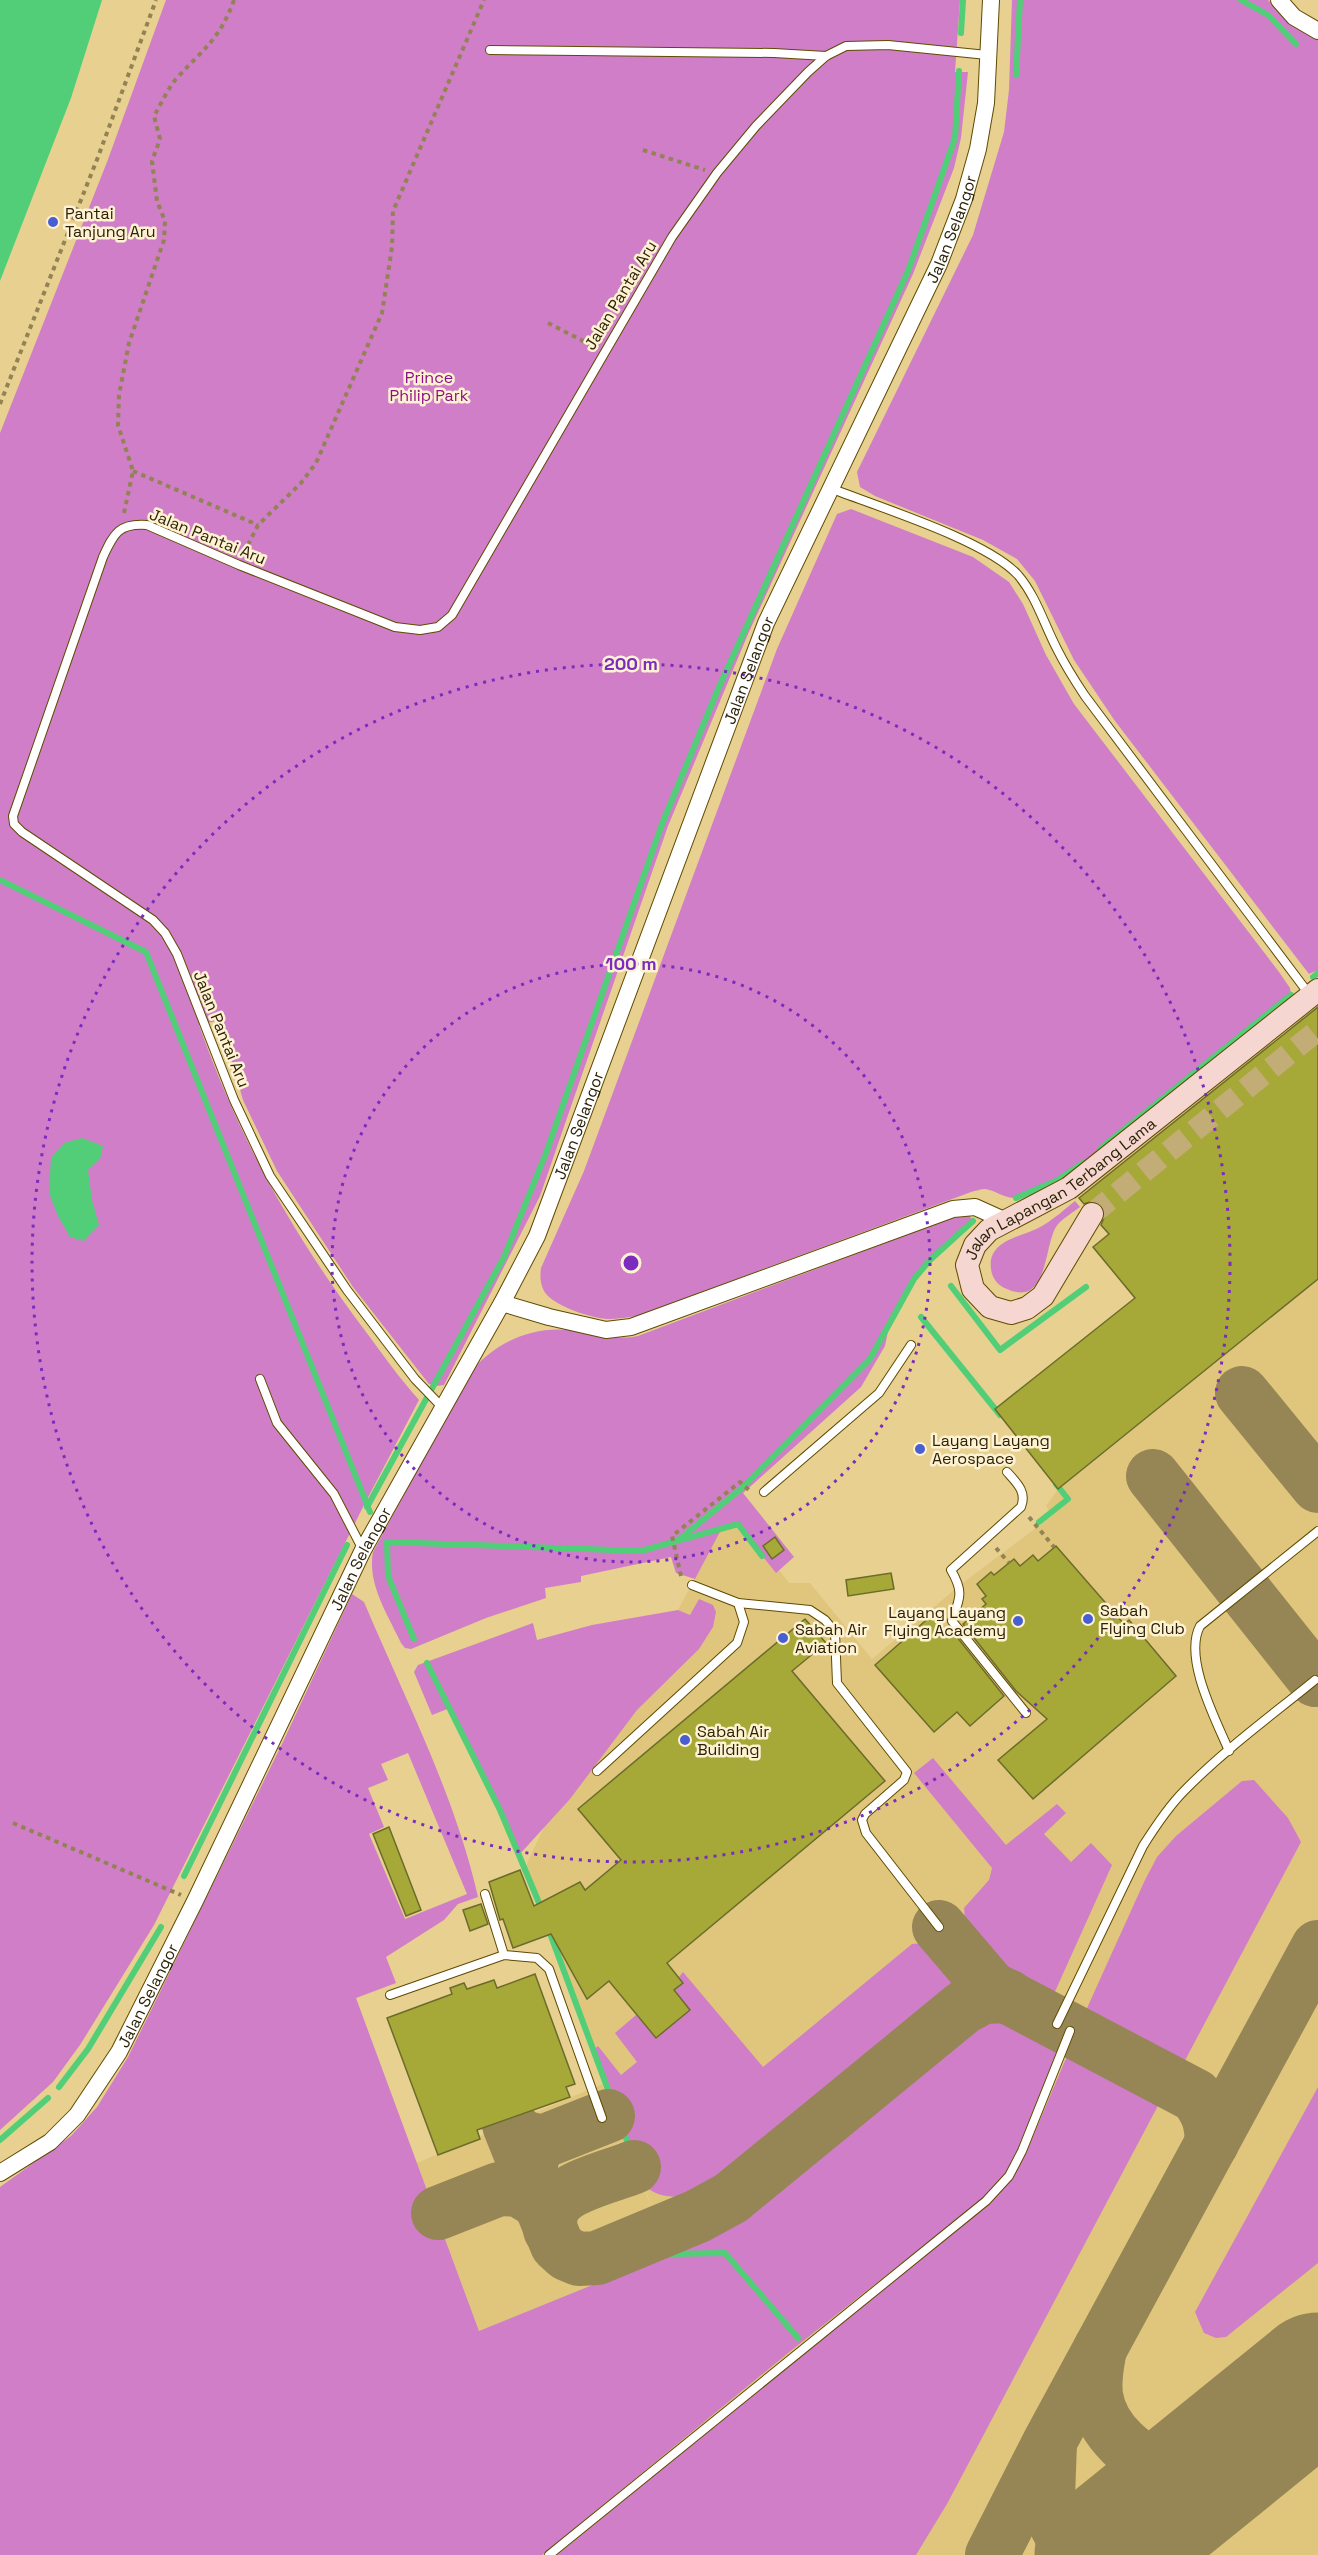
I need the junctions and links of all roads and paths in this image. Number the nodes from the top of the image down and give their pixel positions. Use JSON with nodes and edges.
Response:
{"nodes":[{"id":1,"x":156,"y":0,"type":"edge"},
{"id":2,"x":234,"y":0,"type":"edge"},
{"id":3,"x":484,"y":0,"type":"edge"},
{"id":4,"x":991,"y":0,"type":"edge"},
{"id":5,"x":1279,"y":0,"type":"edge"},
{"id":6,"x":1318,"y":31,"type":"edge"},
{"id":7,"x":490,"y":50,"type":"dead end"},
{"id":8,"x":987,"y":55,"type":"junction"},
{"id":9,"x":826,"y":56,"type":"junction"},
{"id":10,"x":643,"y":150,"type":"dead end"},
{"id":11,"x":717,"y":173,"type":"junction"},
{"id":12,"x":548,"y":323,"type":"dead end"},
{"id":13,"x":604,"y":351,"type":"junction"},
{"id":14,"x":0,"y":404,"type":"edge"},
{"id":15,"x":133,"y":471,"type":"junction"},
{"id":16,"x":830,"y":488,"type":"junction"},
{"id":17,"x":258,"y":525,"type":"junction"},
{"id":18,"x":120,"y":529,"type":"junction"},
{"id":19,"x":239,"y":565,"type":"junction"},
{"id":20,"x":1315,"y":993,"type":"edge"},
{"id":21,"x":1092,"y":1214,"type":"tunnel mouth"},
{"id":22,"x":1006,"y":1221,"type":"junction"},
{"id":23,"x":502,"y":1304,"type":"junction"},
{"id":24,"x":911,"y":1345,"type":"dead end"},
{"id":25,"x":260,"y":1379,"type":"dead end"},
{"id":26,"x":442,"y":1407,"type":"junction"},
{"id":27,"x":1007,"y":1472,"type":"dead end"},
{"id":28,"x":746,"y":1489,"type":"dead end"},
{"id":29,"x":764,"y":1492,"type":"dead end"},
{"id":30,"x":1021,"y":1507,"type":"junction"},
{"id":31,"x":1318,"y":1531,"type":"edge"},
{"id":32,"x":988,"y":1538,"type":"junction"},
{"id":33,"x":1054,"y":1547,"type":"dead end"},
{"id":34,"x":363,"y":1550,"type":"junction"},
{"id":35,"x":1009,"y":1563,"type":"dead end"},
{"id":36,"x":688,"y":1586,"type":"joint"},
{"id":37,"x":738,"y":1603,"type":"junction"},
{"id":38,"x":1316,"y":1680,"type":"dead end"},
{"id":39,"x":1026,"y":1713,"type":"dead end"},
{"id":40,"x":1229,"y":1750,"type":"junction"},
{"id":41,"x":597,"y":1771,"type":"dead end"},
{"id":42,"x":13,"y":1823,"type":"dead end"},
{"id":43,"x":485,"y":1894,"type":"dead end"},
{"id":44,"x":195,"y":1901,"type":"junction"},
{"id":45,"x":939,"y":1927,"type":"dead end"},
{"id":46,"x":504,"y":1955,"type":"junction"},
{"id":47,"x":390,"y":1995,"type":"dead end"},
{"id":48,"x":1057,"y":2024,"type":"dead end"},
{"id":49,"x":1070,"y":2031,"type":"dead end"},
{"id":50,"x":602,"y":2118,"type":"dead end"},
{"id":51,"x":0,"y":2173,"type":"edge"},
{"id":52,"x":549,"y":2555,"type":"edge"}],
"edges":[{"from":1,"to":14,"type":"path"},
{"from":2,"to":15,"type":"path"},
{"from":3,"to":17,"type":"path"},
{"from":4,"to":8,"type":"street","name":"Jalan Selangor"},
{"from":5,"to":6,"type":"street"},
{"from":7,"to":9,"type":"lane"},
{"from":8,"to":9,"type":"lane","name":"Jalan Pantai Aru"},
{"from":8,"to":16,"type":"street","name":"Jalan Selangor"},
{"from":9,"to":11,"type":"lane","name":"Jalan Pantai Aru"},
{"from":10,"to":11,"type":"path"},
{"from":11,"to":13,"type":"lane","name":"Jalan Pantai Aru"},
{"from":12,"to":13,"type":"path"},
{"from":13,"to":19,"type":"lane","name":"Jalan Pantai Aru"},
{"from":15,"to":17,"type":"path"},
{"from":15,"to":18,"type":"path"},
{"from":16,"to":20,"type":"lane"},
{"from":16,"to":23,"type":"street","name":"Jalan Selangor"},
{"from":17,"to":19,"type":"path"},
{"from":18,"to":19,"type":"lane","name":"Jalan Pantai Aru"},
{"from":18,"to":26,"type":"lane","name":"Jalan Pantai Aru"},
{"from":20,"to":22,"type":"main road","name":"Jalan Lapangan Terbang Lama"},
{"from":21,"to":22,"type":"main road","name":"Jalan Lapangan Terbang Lama"},
{"from":22,"to":23,"type":"street"},
{"from":23,"to":26,"type":"street","name":"Jalan Selangor"},
{"from":24,"to":29,"type":"lane"},
{"from":25,"to":34,"type":"lane"},
{"from":26,"to":34,"type":"street","name":"Jalan Selangor"},
{"from":27,"to":30,"type":"lane"},
{"from":28,"to":36,"type":"path"},
{"from":30,"to":32,"type":"lane"},
{"from":30,"to":33,"type":"path"},
{"from":31,"to":40,"type":"lane"},
{"from":32,"to":35,"type":"path"},
{"from":32,"to":39,"type":"lane"},
{"from":34,"to":44,"type":"street","name":"Jalan Selangor"},
{"from":36,"to":37,"type":"lane"},
{"from":37,"to":41,"type":"lane"},
{"from":37,"to":45,"type":"lane"},
{"from":38,"to":40,"type":"lane"},
{"from":40,"to":48,"type":"lane"},
{"from":42,"to":44,"type":"path"},
{"from":43,"to":46,"type":"lane"},
{"from":44,"to":51,"type":"street","name":"Jalan Selangor"},
{"from":46,"to":47,"type":"lane"},
{"from":46,"to":50,"type":"lane"},
{"from":49,"to":52,"type":"lane"}]}
